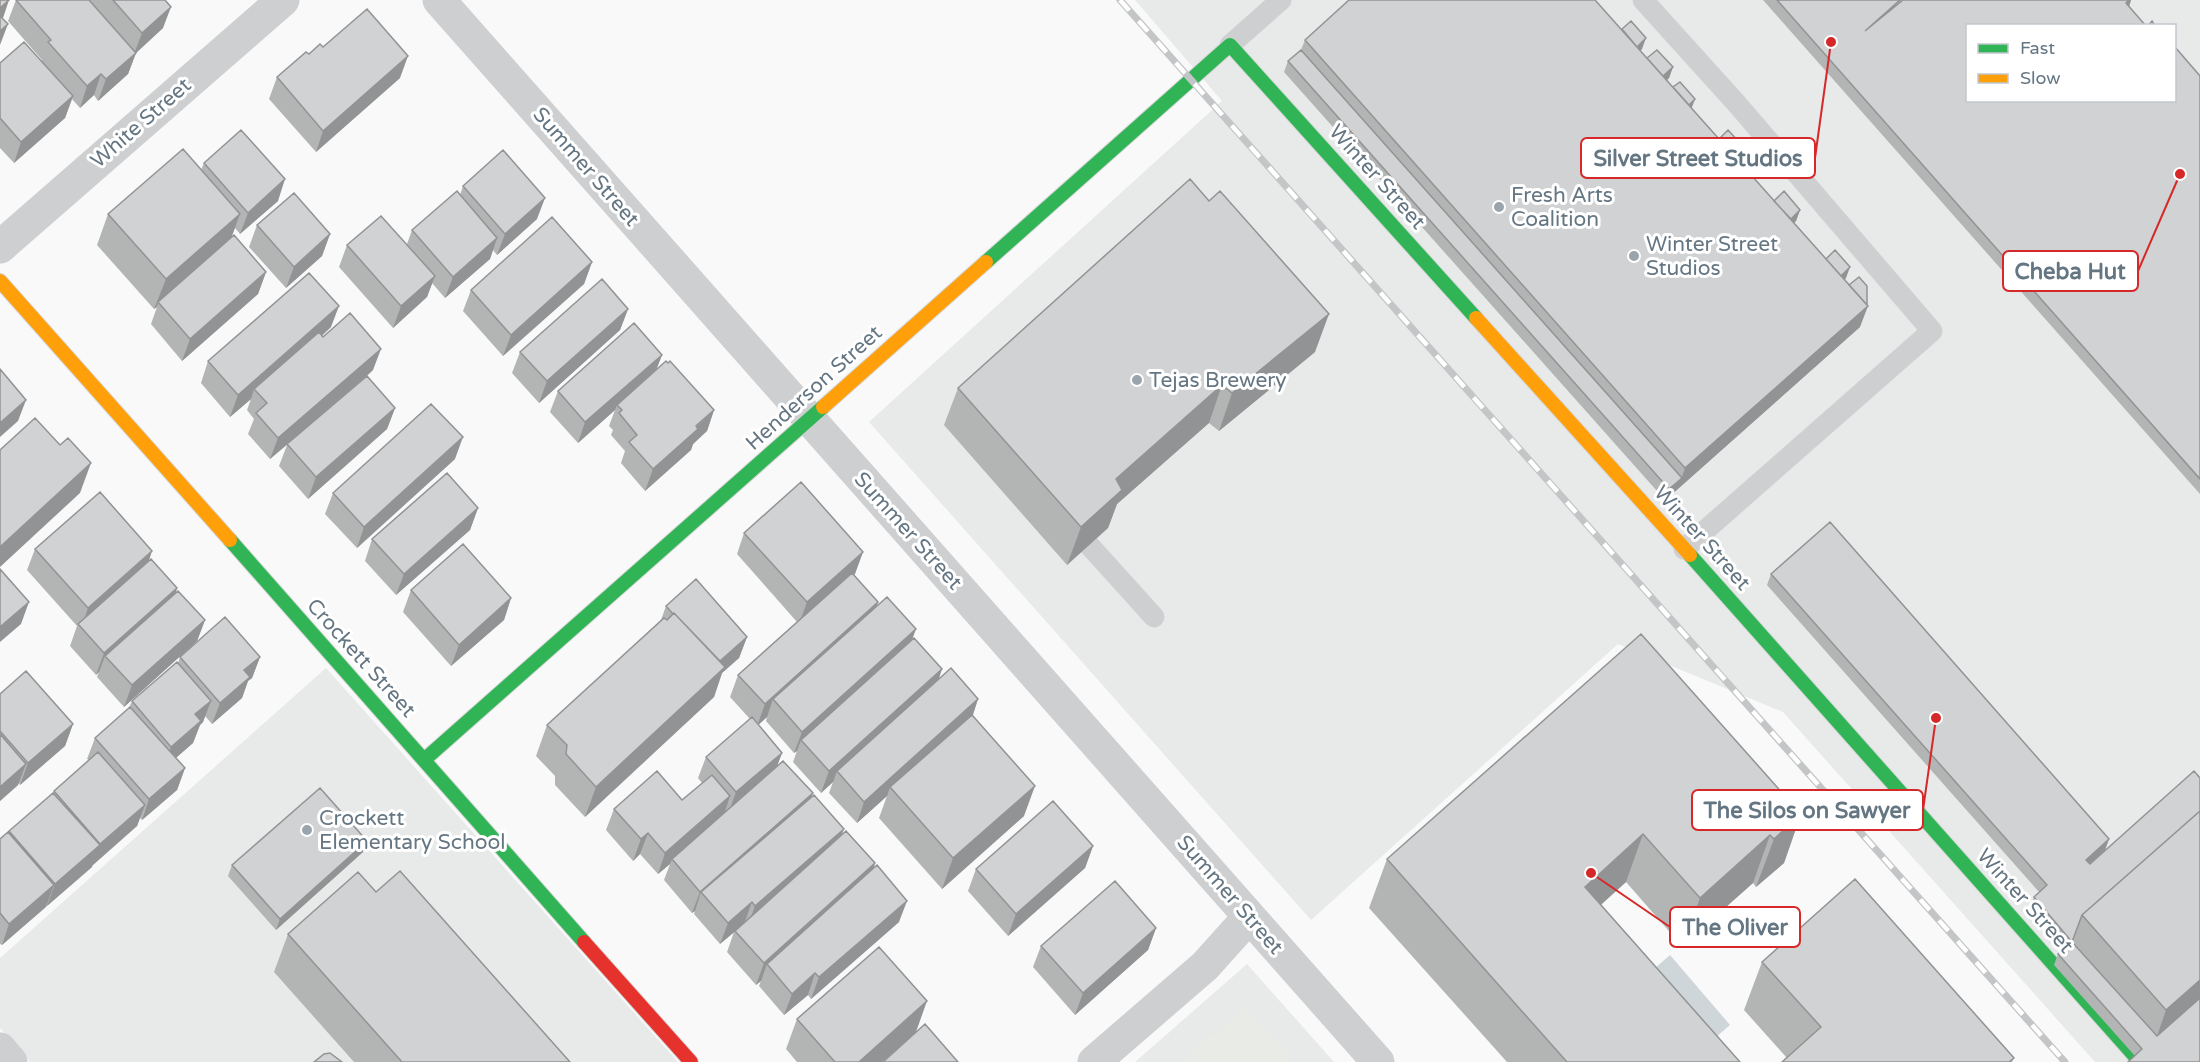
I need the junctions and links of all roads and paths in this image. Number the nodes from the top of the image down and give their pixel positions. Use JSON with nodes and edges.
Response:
{"nodes":[{"id":1,"x":283,"y":0,"type":"edge"},
{"id":2,"x":439,"y":0,"type":"edge"},
{"id":3,"x":1281,"y":0,"type":"edge"},
{"id":4,"x":1643,"y":0,"type":"edge"},
{"id":5,"x":1230,"y":45,"type":"junction"},
{"id":6,"x":0,"y":247,"type":"edge"},
{"id":7,"x":0,"y":281,"type":"edge"},
{"id":8,"x":809,"y":419,"type":"junction"},
{"id":9,"x":1089,"y":545,"type":"edge"},
{"id":10,"x":1684,"y":549,"type":"junction"},
{"id":11,"x":1154,"y":617,"type":"dead end"},
{"id":12,"x":424,"y":760,"type":"junction"},
{"id":13,"x":1249,"y":916,"type":"junction"},
{"id":14,"x":0,"y":1049,"type":"edge"},
{"id":15,"x":11,"y":1062,"type":"edge"},
{"id":16,"x":691,"y":1062,"type":"edge"},
{"id":17,"x":1094,"y":1062,"type":"edge"},
{"id":18,"x":1378,"y":1062,"type":"edge"},
{"id":19,"x":2140,"y":1062,"type":"edge"}],
"edges":[{"from":1,"to":6,"type":"street","name":"White Street"},
{"from":2,"to":8,"type":"street","name":"Summer Street"},
{"from":3,"to":5,"type":"lane"},
{"from":4,"to":10,"type":"lane"},
{"from":5,"to":8,"type":"street","name":"Henderson Street"},
{"from":5,"to":10,"type":"street","name":"Winter Street"},
{"from":7,"to":12,"type":"street","name":"Crockett Street"},
{"from":8,"to":12,"type":"street","name":"Henderson Street"},
{"from":8,"to":13,"type":"street","name":"Summer Street"},
{"from":9,"to":11,"type":"lane"},
{"from":10,"to":19,"type":"street","name":"Winter Street"},
{"from":12,"to":16,"type":"street","name":"Crockett Street"},
{"from":13,"to":17,"type":"street"},
{"from":13,"to":18,"type":"street","name":"Summer Street"},
{"from":14,"to":15,"type":"street"}]}
